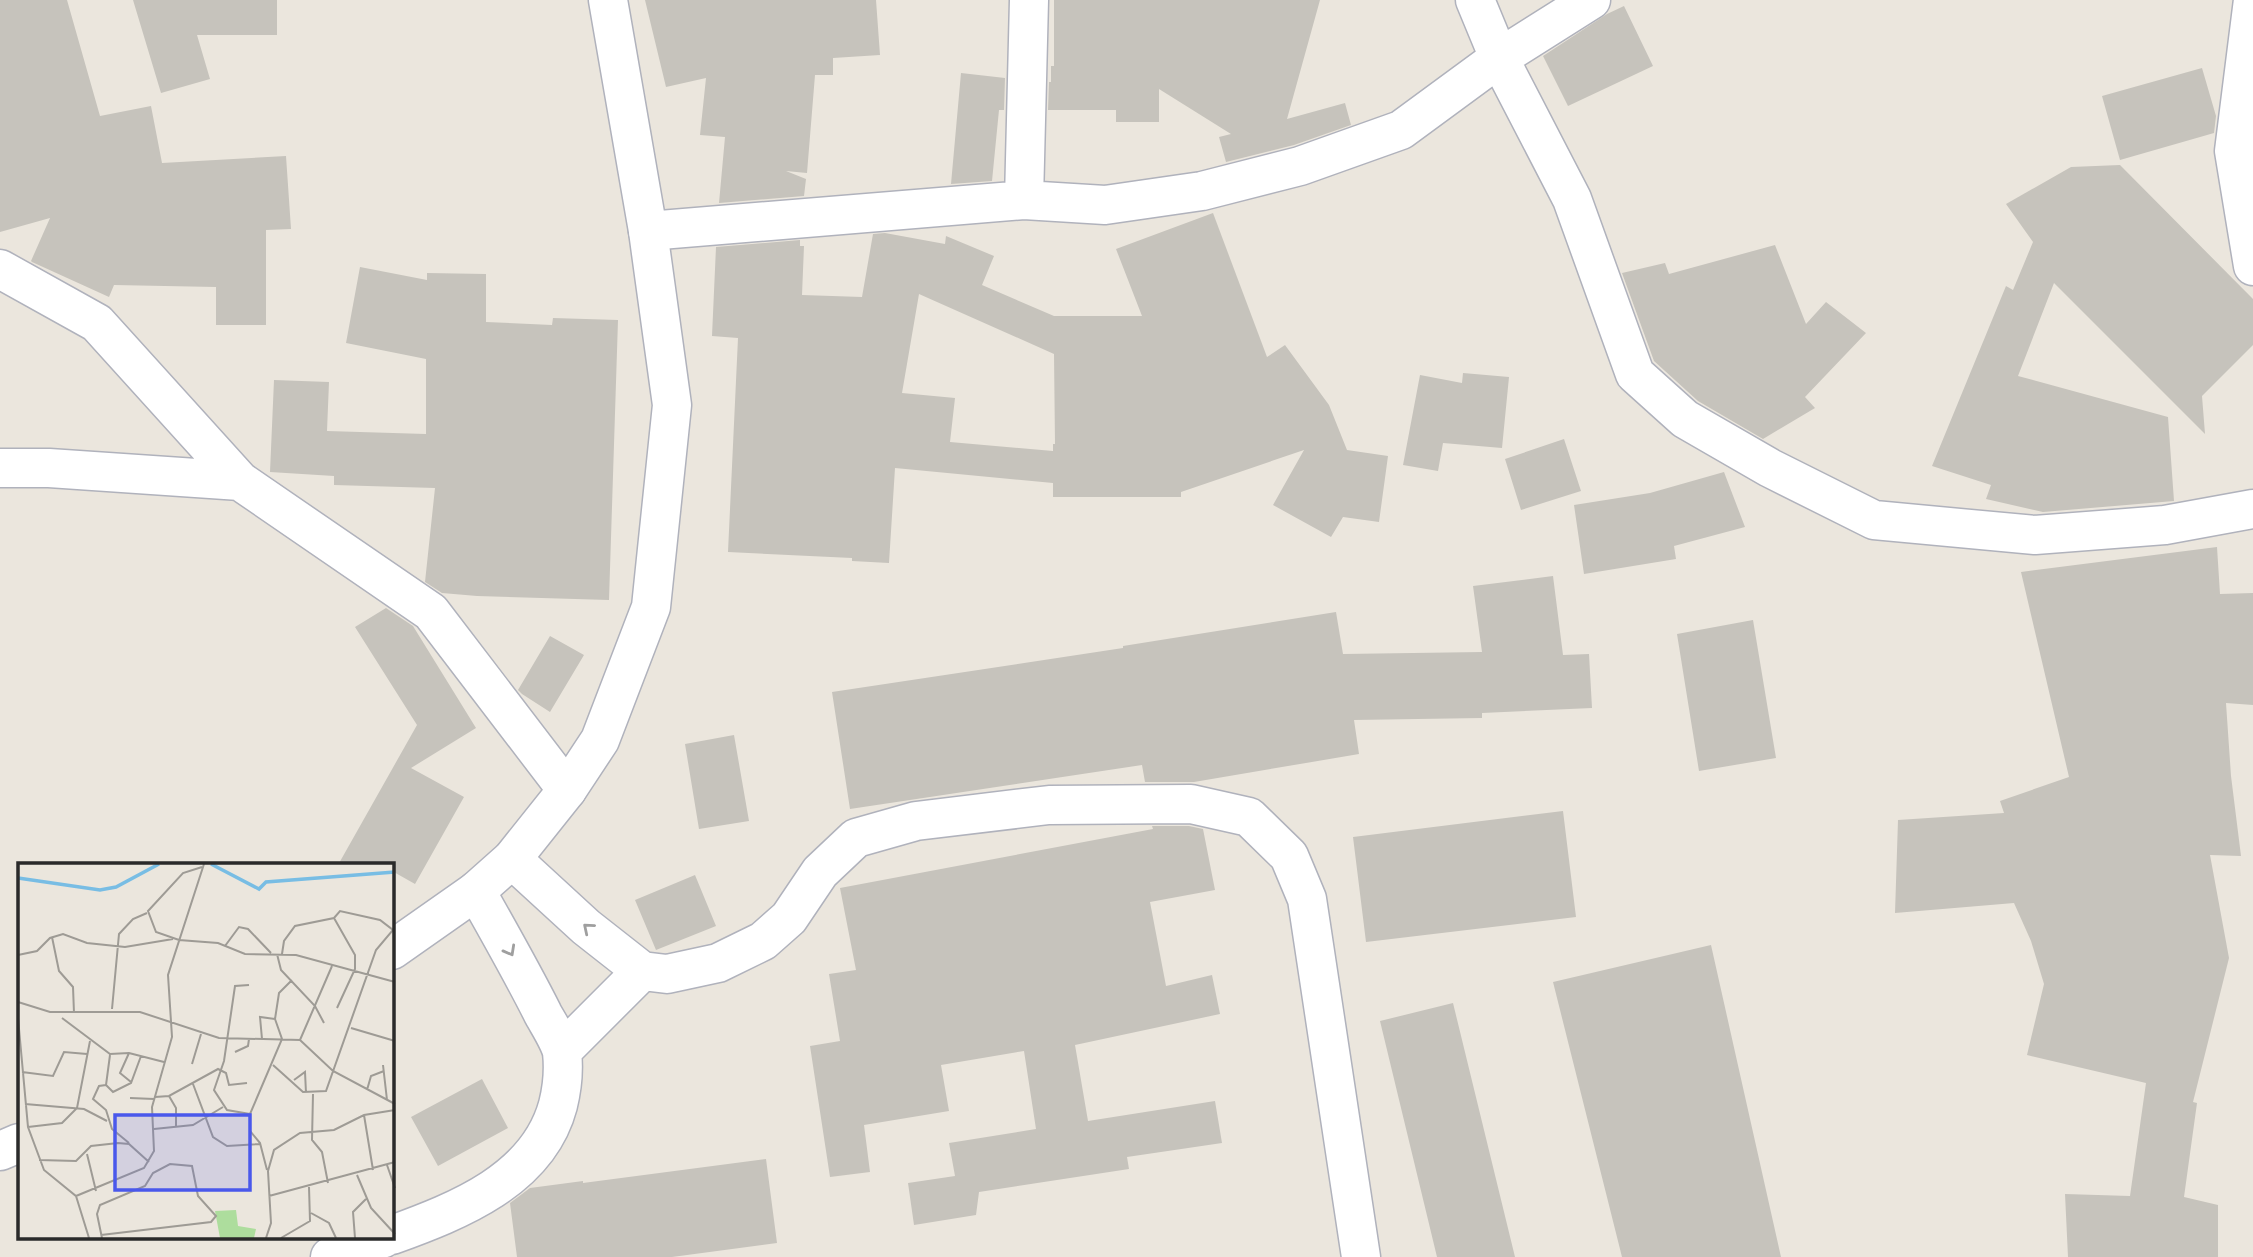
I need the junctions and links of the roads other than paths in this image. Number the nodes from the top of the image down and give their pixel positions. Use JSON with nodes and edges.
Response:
{"nodes":[{"id":1,"x":608,"y":0,"type":"edge"},
{"id":2,"x":1029,"y":0,"type":"edge"},
{"id":3,"x":1475,"y":0,"type":"edge"},
{"id":4,"x":1591,"y":0,"type":"edge"},
{"id":5,"x":2253,"y":0,"type":"edge"},
{"id":6,"x":1499,"y":58,"type":"junction"},
{"id":7,"x":1024,"y":200,"type":"junction"},
{"id":8,"x":648,"y":231,"type":"junction"},
{"id":9,"x":2253,"y":266,"type":"edge"},
{"id":10,"x":0,"y":269,"type":"edge"},
{"id":11,"x":0,"y":468,"type":"edge"},
{"id":12,"x":240,"y":481,"type":"junction"},
{"id":13,"x":2253,"y":509,"type":"edge"},
{"id":14,"x":567,"y":790,"type":"junction"},
{"id":15,"x":512,"y":859,"type":"junction"},
{"id":16,"x":476,"y":891,"type":"junction"},
{"id":17,"x":394,"y":949,"type":"edge"},
{"id":18,"x":642,"y":971,"type":"junction"},
{"id":19,"x":562,"y":1051,"type":"junction"},
{"id":20,"x":18,"y":1143,"type":"edge"},
{"id":21,"x":0,"y":1151,"type":"edge"},
{"id":22,"x":394,"y":1234,"type":"edge"},
{"id":23,"x":378,"y":1240,"type":"edge"},
{"id":24,"x":330,"y":1257,"type":"edge"},
{"id":25,"x":1362,"y":1257,"type":"edge"}],
"edges":[{"from":1,"to":8,"type":"street"},
{"from":2,"to":7,"type":"street"},
{"from":3,"to":6,"type":"street"},
{"from":4,"to":6,"type":"street"},
{"from":5,"to":9,"type":"street"},
{"from":6,"to":7,"type":"street"},
{"from":6,"to":13,"type":"street"},
{"from":7,"to":8,"type":"street"},
{"from":8,"to":14,"type":"street"},
{"from":10,"to":12,"type":"street"},
{"from":11,"to":12,"type":"street"},
{"from":12,"to":14,"type":"street"},
{"from":14,"to":15,"type":"street"},
{"from":15,"to":16,"type":"street"},
{"from":18,"to":15,"type":"street","one_way":true},
{"from":16,"to":17,"type":"street"},
{"from":16,"to":19,"type":"street","one_way":true},
{"from":18,"to":19,"type":"street"},
{"from":18,"to":25,"type":"street"},
{"from":19,"to":22,"type":"street"},
{"from":20,"to":21,"type":"street"},
{"from":23,"to":24,"type":"street"}]}
